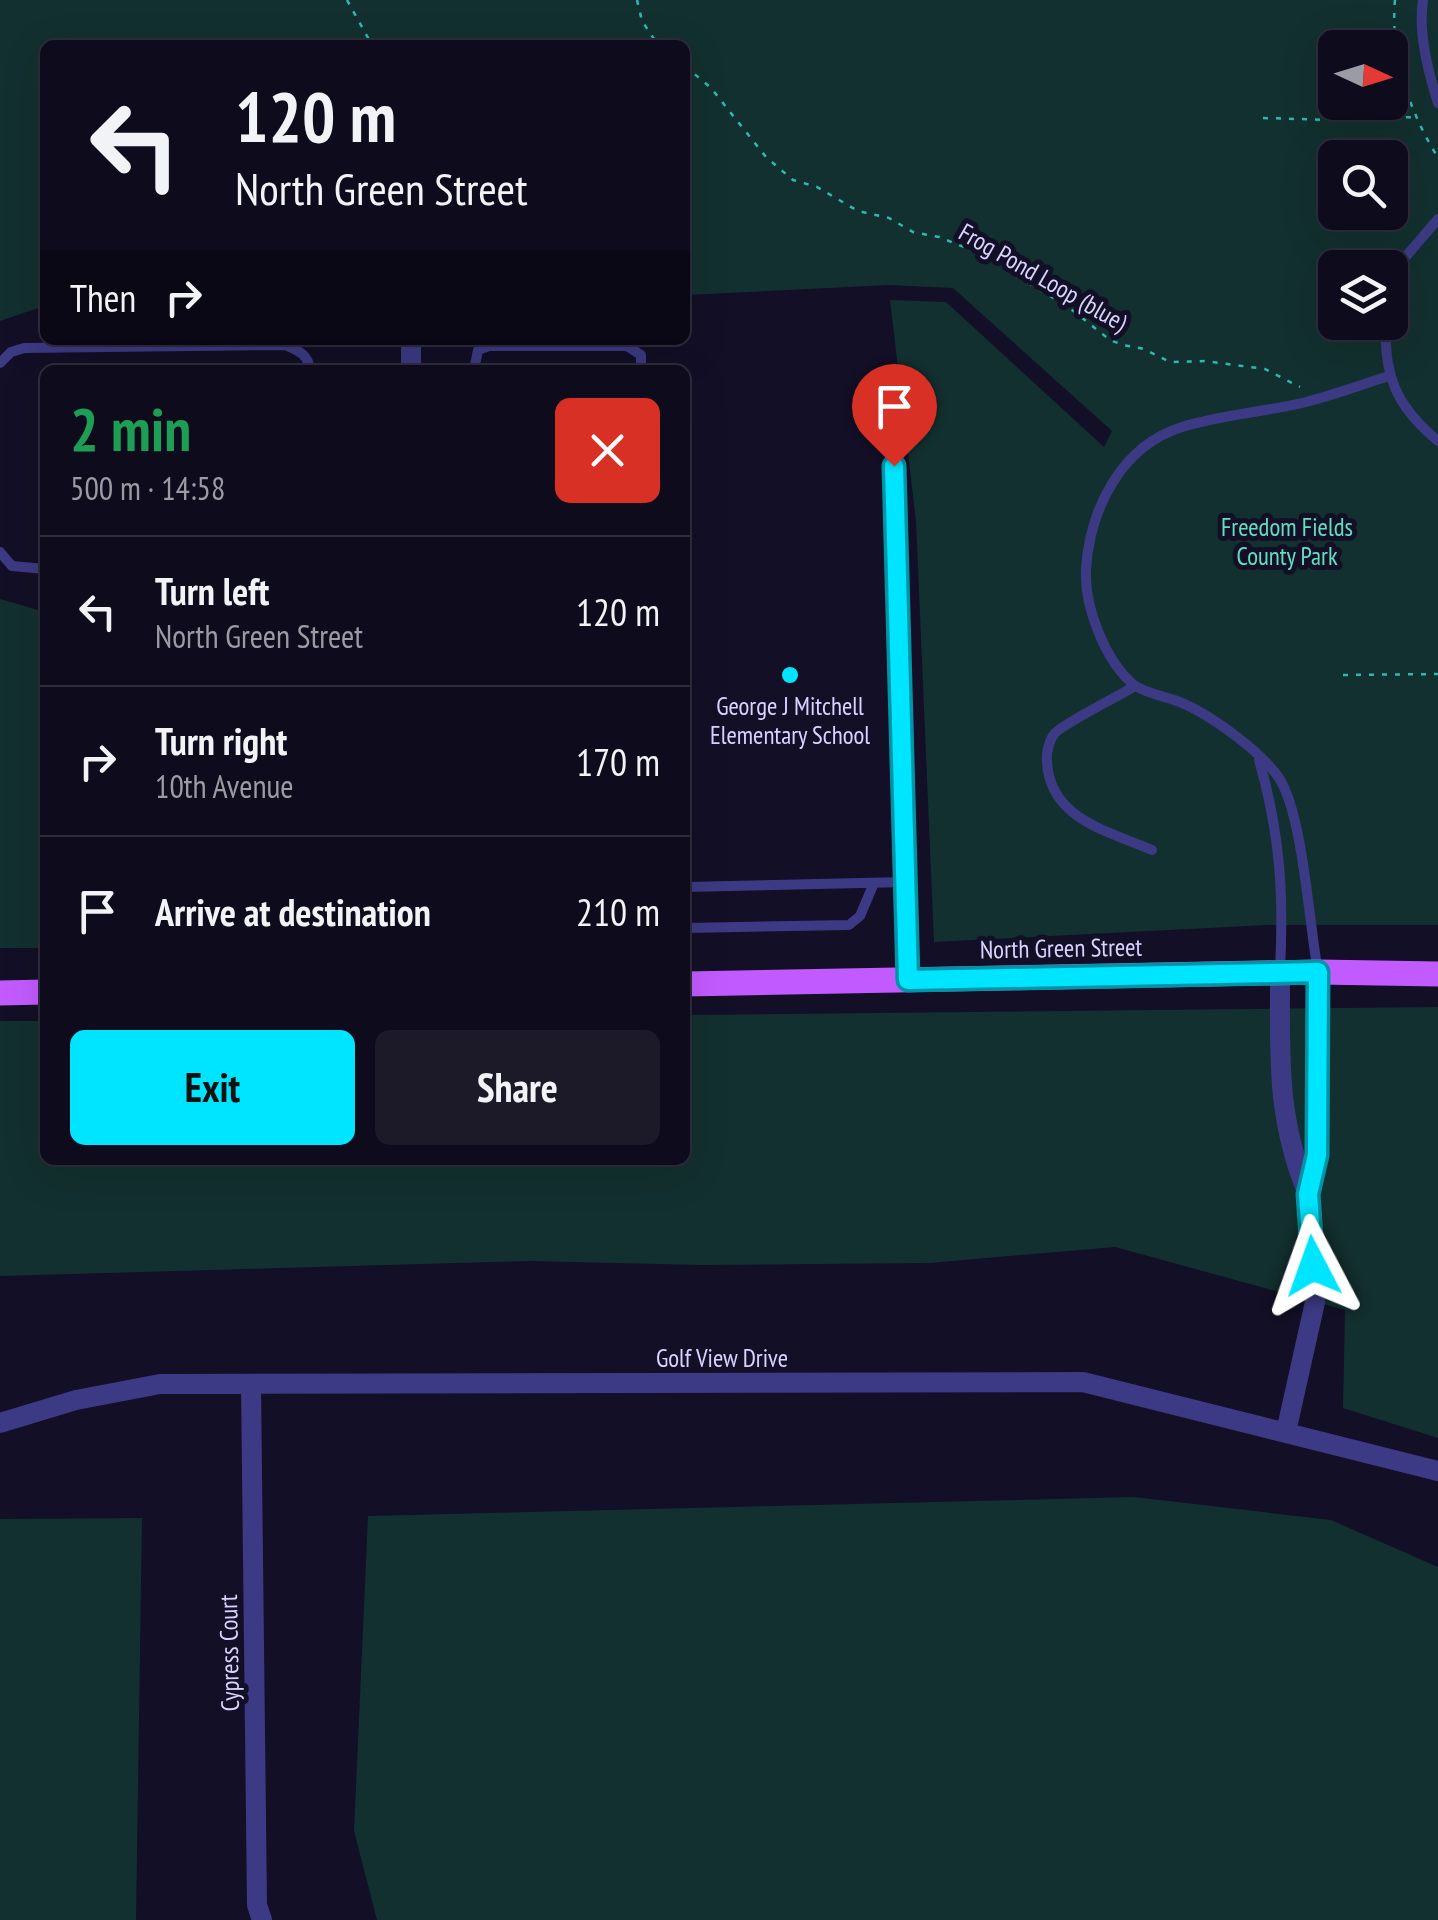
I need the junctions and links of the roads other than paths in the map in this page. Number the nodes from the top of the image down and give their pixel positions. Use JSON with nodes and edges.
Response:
{"nodes":[{"id":1,"x":1423,"y":0,"type":"edge"},
{"id":2,"x":1438,"y":103,"type":"edge"},
{"id":3,"x":1438,"y":219,"type":"edge"},
{"id":4,"x":1408,"y":254,"type":"edge"},
{"id":5,"x":1385,"y":340,"type":"edge"},
{"id":6,"x":284,"y":345,"type":"edge"},
{"id":7,"x":284,"y":345,"type":"edge"},
{"id":8,"x":0,"y":363,"type":"edge"},
{"id":9,"x":309,"y":365,"type":"edge"},
{"id":10,"x":475,"y":365,"type":"edge"},
{"id":11,"x":641,"y":365,"type":"edge"},
{"id":12,"x":1389,"y":376,"type":"junction"},
{"id":13,"x":892,"y":390,"type":"dead end"},
{"id":14,"x":1438,"y":441,"type":"edge"},
{"id":15,"x":0,"y":552,"type":"edge"},
{"id":16,"x":40,"y":569,"type":"edge"},
{"id":17,"x":1135,"y":686,"type":"junction"},
{"id":18,"x":1259,"y":759,"type":"junction"},
{"id":19,"x":1152,"y":850,"type":"dead end"},
{"id":20,"x":906,"y":882,"type":"junction"},
{"id":21,"x":874,"y":883,"type":"junction"},
{"id":22,"x":690,"y":887,"type":"edge"},
{"id":23,"x":690,"y":928,"type":"edge"},
{"id":24,"x":1318,"y":972,"type":"junction"},
{"id":25,"x":1280,"y":974,"type":"junction"},
{"id":26,"x":1438,"y":974,"type":"edge"},
{"id":27,"x":908,"y":980,"type":"junction"},
{"id":28,"x":690,"y":984,"type":"edge"},
{"id":29,"x":0,"y":992,"type":"edge"},
{"id":30,"x":40,"y":992,"type":"edge"},
{"id":31,"x":1308,"y":1194,"type":"junction"},
{"id":32,"x":252,"y":1384,"type":"junction"},
{"id":33,"x":0,"y":1422,"type":"edge"},
{"id":34,"x":1286,"y":1432,"type":"junction"},
{"id":35,"x":1438,"y":1471,"type":"edge"},
{"id":36,"x":262,"y":1920,"type":"edge"}],
"edges":[{"from":1,"to":2,"type":"lane"},
{"from":3,"to":4,"type":"lane"},
{"from":5,"to":12,"type":"lane"},
{"from":6,"to":8,"type":"lane"},
{"from":7,"to":9,"type":"lane"},
{"from":10,"to":11,"type":"lane"},
{"from":12,"to":14,"type":"lane"},
{"from":12,"to":17,"type":"lane"},
{"from":13,"to":20,"type":"lane"},
{"from":15,"to":16,"type":"lane"},
{"from":17,"to":18,"type":"lane"},
{"from":17,"to":19,"type":"lane"},
{"from":18,"to":24,"type":"lane"},
{"from":18,"to":25,"type":"lane"},
{"from":20,"to":21,"type":"lane"},
{"from":20,"to":27,"type":"lane"},
{"from":21,"to":22,"type":"lane"},
{"from":21,"to":23,"type":"lane"},
{"from":24,"to":25,"type":"main road","name":"North Green Street"},
{"from":24,"to":26,"type":"main road","name":"North Green Street"},
{"from":24,"to":31,"type":"street"},
{"from":25,"to":27,"type":"main road","name":"North Green Street"},
{"from":25,"to":31,"type":"street"},
{"from":27,"to":28,"type":"main road","name":"North Green Street"},
{"from":29,"to":30,"type":"main road"},
{"from":31,"to":34,"type":"street"},
{"from":32,"to":33,"type":"street","name":"Golf View Drive"},
{"from":32,"to":34,"type":"street","name":"Golf View Drive"},
{"from":32,"to":36,"type":"street","name":"Cypress Court"},
{"from":34,"to":35,"type":"street","name":"Golf View Drive"}]}
